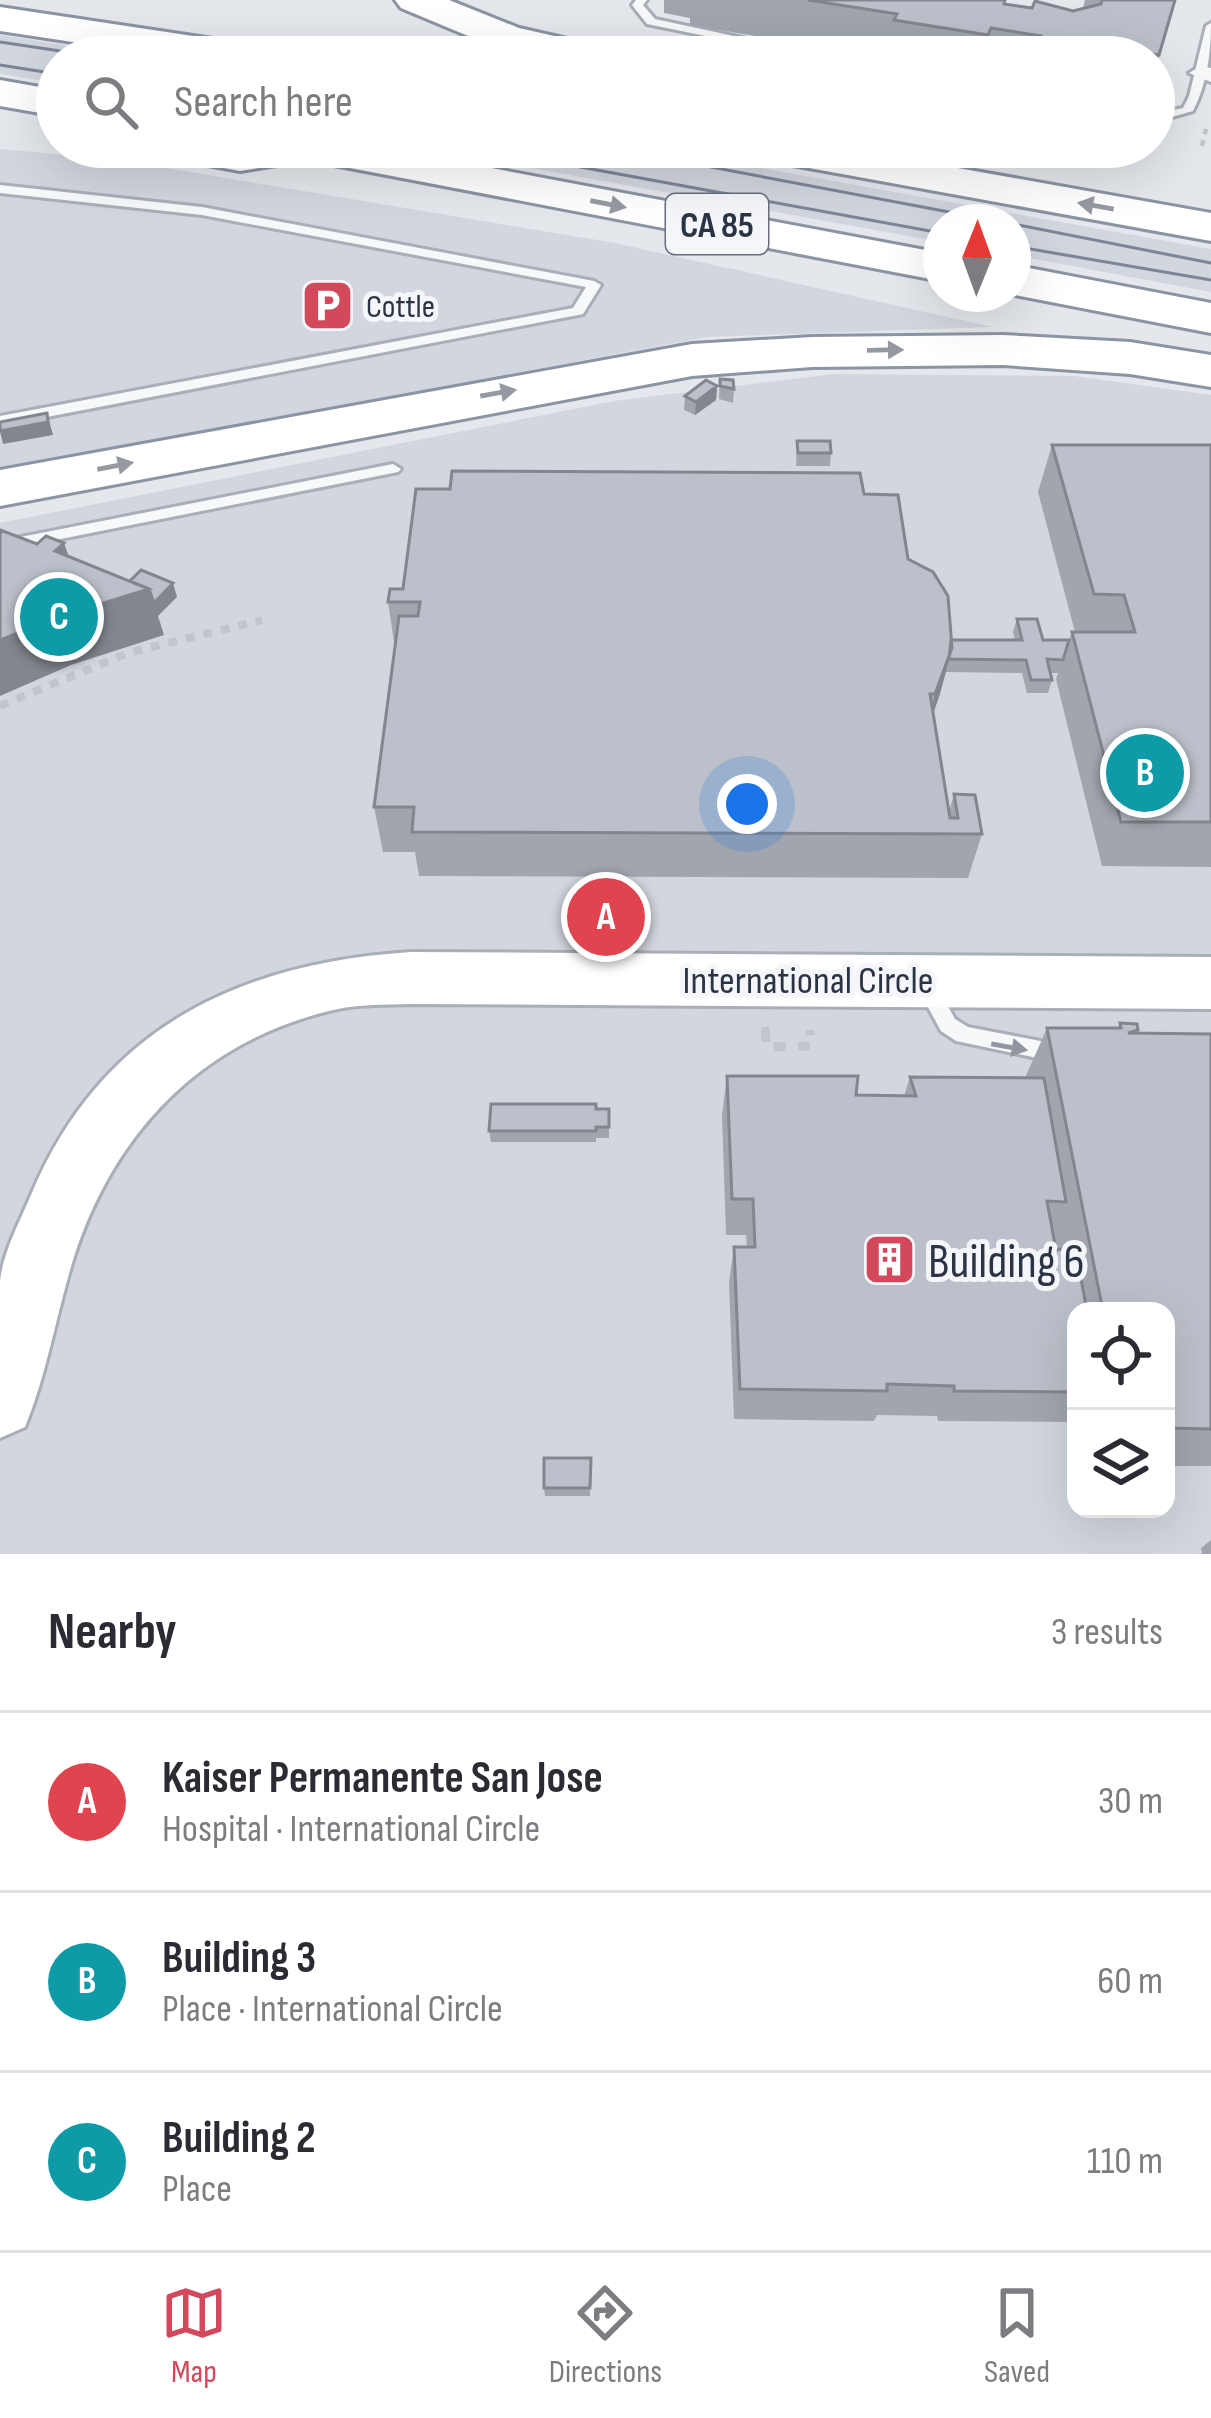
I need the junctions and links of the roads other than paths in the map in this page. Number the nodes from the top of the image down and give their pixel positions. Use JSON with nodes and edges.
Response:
{"nodes":[{"id":1,"x":415,"y":0,"type":"edge"},
{"id":2,"x":641,"y":0,"type":"edge"},
{"id":3,"x":0,"y":19,"type":"edge"},
{"id":4,"x":1211,"y":26,"type":"edge"},
{"id":5,"x":113,"y":36,"type":"edge"},
{"id":6,"x":501,"y":36,"type":"edge"},
{"id":7,"x":721,"y":36,"type":"edge"},
{"id":8,"x":1206,"y":74,"type":"edge"},
{"id":9,"x":0,"y":93,"type":"edge"},
{"id":10,"x":36,"y":99,"type":"edge"},
{"id":11,"x":1175,"y":114,"type":"edge"},
{"id":12,"x":0,"y":118,"type":"edge"},
{"id":13,"x":36,"y":124,"type":"edge"},
{"id":14,"x":419,"y":168,"type":"edge"},
{"id":15,"x":882,"y":168,"type":"edge"},
{"id":16,"x":1101,"y":168,"type":"edge"},
{"id":17,"x":0,"y":189,"type":"edge"},
{"id":18,"x":1211,"y":192,"type":"edge"},
{"id":19,"x":1211,"y":227,"type":"edge"},
{"id":20,"x":923,"y":264,"type":"edge"},
{"id":21,"x":1031,"y":283,"type":"edge"},
{"id":22,"x":1211,"y":318,"type":"edge"},
{"id":23,"x":1211,"y":371,"type":"edge"},
{"id":24,"x":0,"y":421,"type":"edge"},
{"id":25,"x":393,"y":469,"type":"dead end"},
{"id":26,"x":0,"y":488,"type":"edge"},
{"id":27,"x":0,"y":546,"type":"edge"},
{"id":28,"x":923,"y":980,"type":"junction"},
{"id":29,"x":1211,"y":983,"type":"edge"},
{"id":30,"x":1072,"y":1055,"type":"edge"},
{"id":31,"x":0,"y":1402,"type":"edge"}],
"edges":[{"from":1,"to":6,"type":"highway"},
{"from":2,"to":7,"type":"lane"},
{"from":3,"to":5,"type":"highway"},
{"from":4,"to":8,"type":"lane"},
{"from":8,"to":11,"type":"lane"},
{"from":9,"to":10,"type":"highway"},
{"from":12,"to":13,"type":"highway"},
{"from":14,"to":20,"type":"highway","number":"CA 85","one_way":true},
{"from":19,"to":15,"type":"highway","number":"CA 85","one_way":true},
{"from":16,"to":18,"type":"highway"},
{"from":17,"to":24,"type":"lane"},
{"from":21,"to":22,"type":"highway"},
{"from":26,"to":23,"type":"highway","one_way":true},
{"from":25,"to":27,"type":"lane"},
{"from":28,"to":29,"type":"street","name":"International Circle"},
{"from":28,"to":30,"type":"lane","one_way":true},
{"from":28,"to":31,"type":"street","name":"International Circle"}]}
